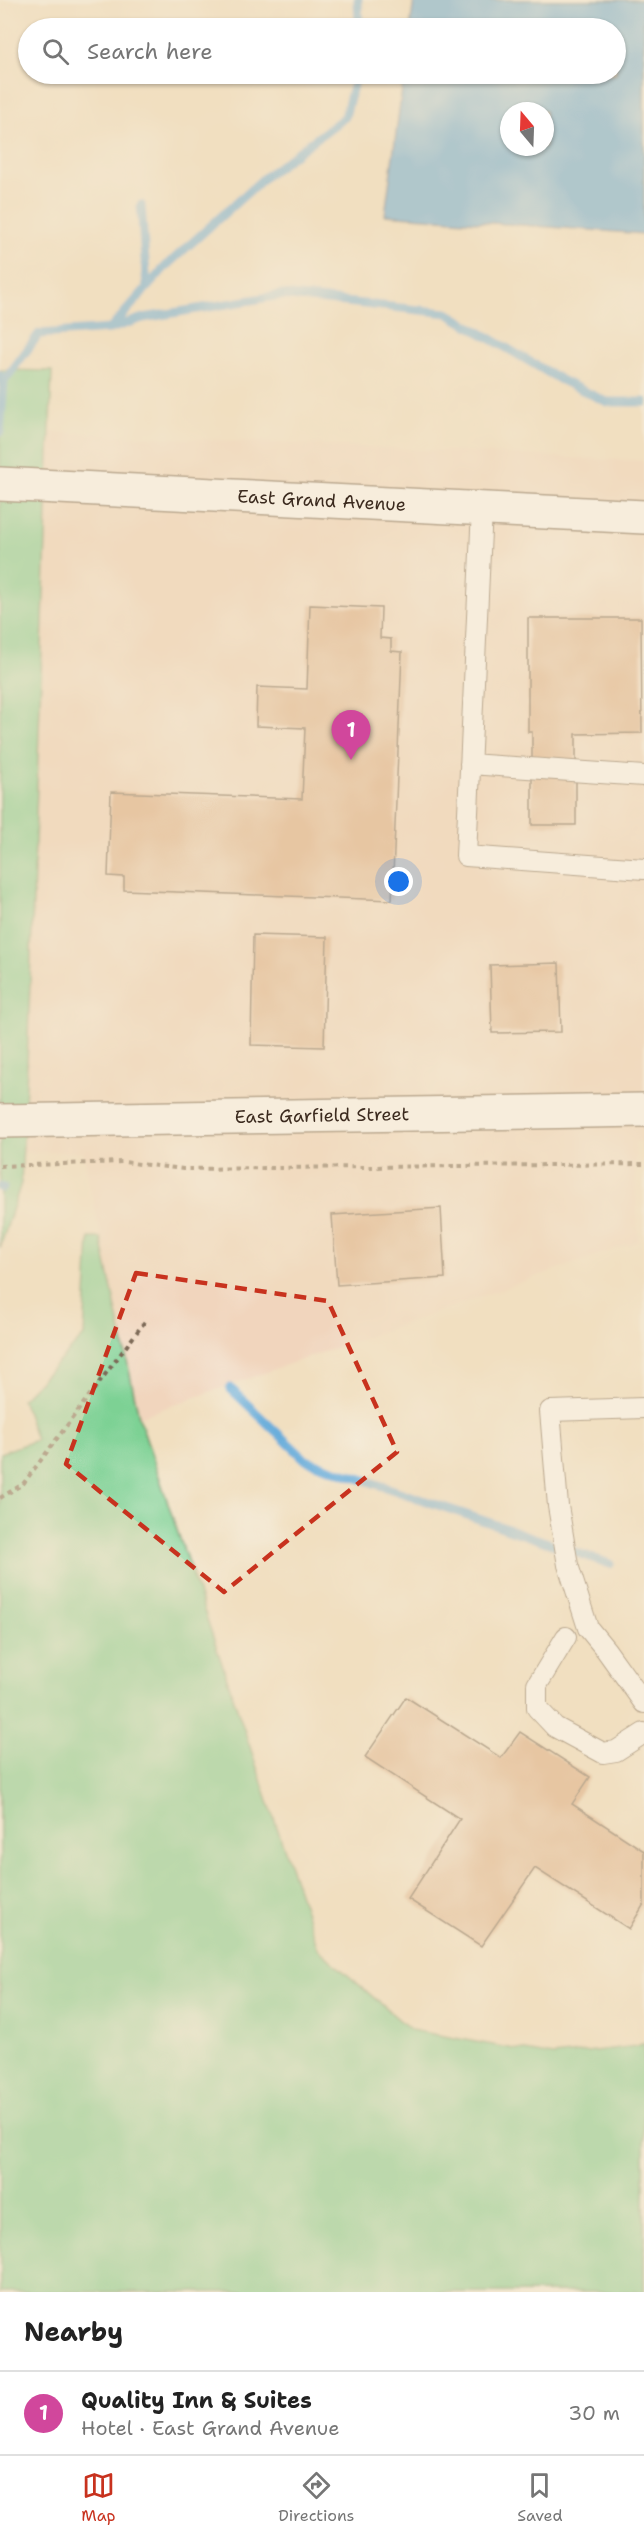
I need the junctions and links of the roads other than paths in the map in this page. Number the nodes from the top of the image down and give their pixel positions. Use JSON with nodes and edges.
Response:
{"nodes":[{"id":1,"x":0,"y":484,"type":"edge"},
{"id":2,"x":482,"y":509,"type":"junction"},
{"id":3,"x":644,"y":517,"type":"edge"},
{"id":4,"x":470,"y":764,"type":"junction"},
{"id":5,"x":644,"y":776,"type":"edge"},
{"id":6,"x":644,"y":869,"type":"edge"},
{"id":7,"x":644,"y":1110,"type":"edge"},
{"id":8,"x":12,"y":1121,"type":"edge"},
{"id":9,"x":644,"y":1408,"type":"edge"},
{"id":10,"x":566,"y":1637,"type":"dead end"},
{"id":11,"x":644,"y":1703,"type":"edge"},
{"id":12,"x":644,"y":1733,"type":"edge"}],
"edges":[{"from":1,"to":2,"type":"main road","name":"East Grand Avenue"},
{"from":2,"to":3,"type":"main road","name":"East Grand Avenue"},
{"from":2,"to":4,"type":"lane"},
{"from":4,"to":5,"type":"lane"},
{"from":4,"to":6,"type":"lane"},
{"from":7,"to":8,"type":"main road","name":"East Garfield Street"},
{"from":9,"to":11,"type":"lane"},
{"from":10,"to":12,"type":"lane"}]}
